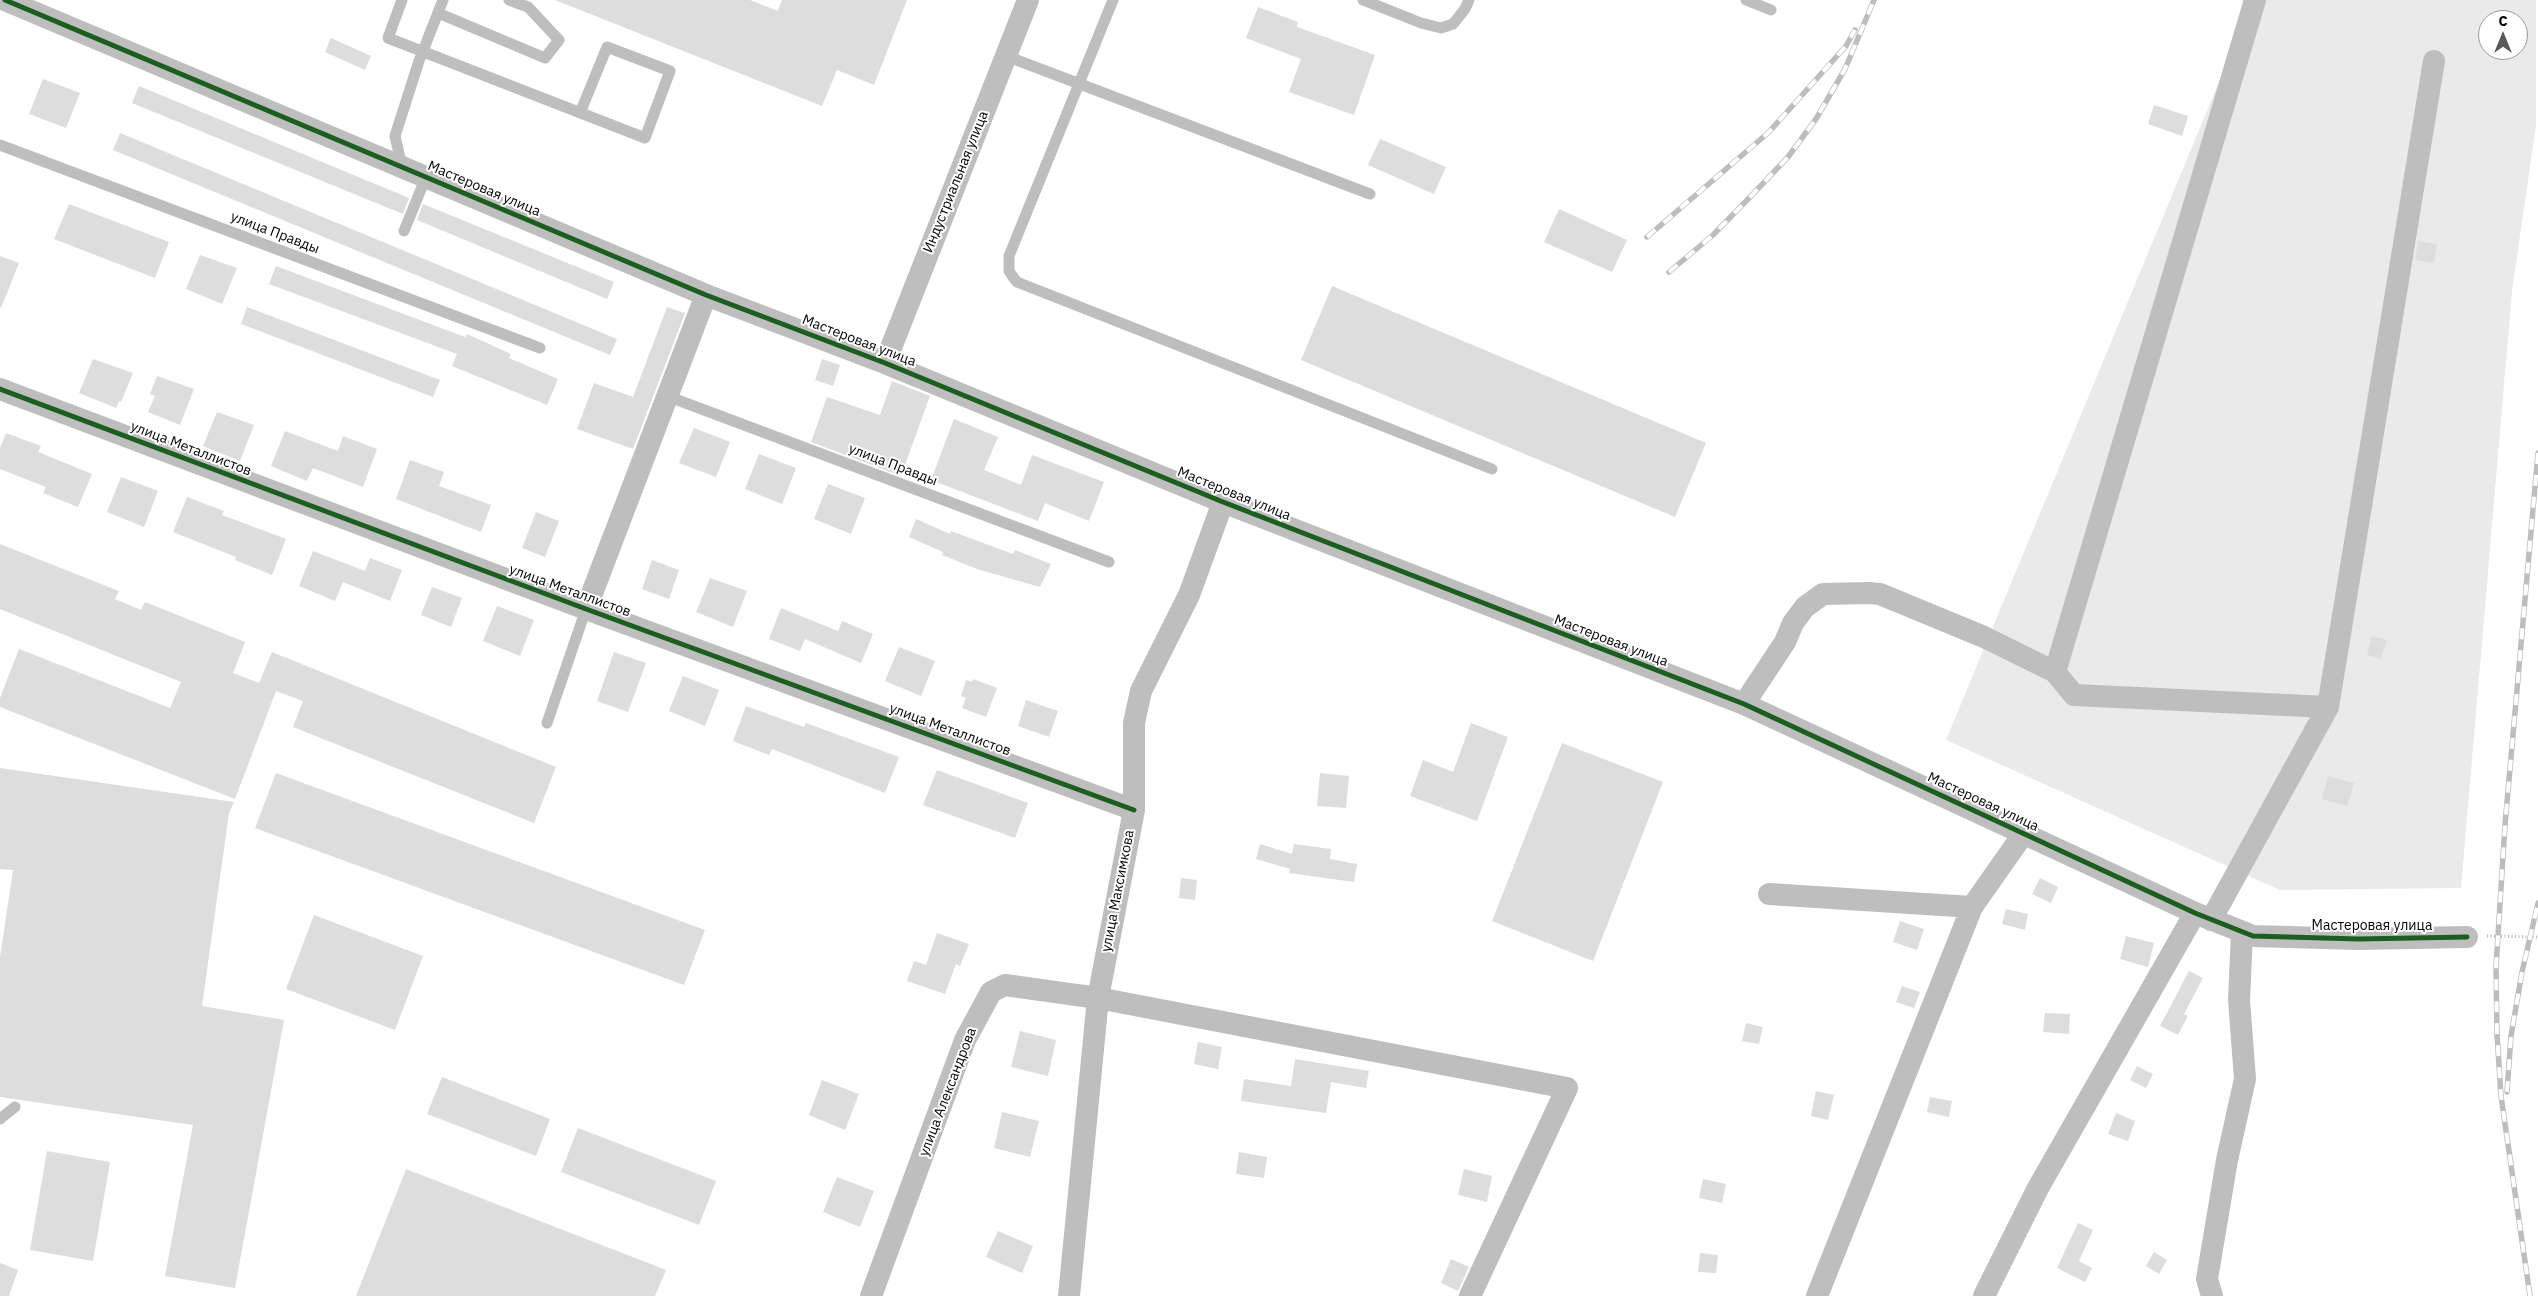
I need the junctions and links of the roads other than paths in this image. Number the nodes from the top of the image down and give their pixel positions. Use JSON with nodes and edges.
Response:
{"nodes":[{"id":1,"x":5,"y":0,"type":"edge"},
{"id":2,"x":402,"y":0,"type":"edge"},
{"id":3,"x":443,"y":0,"type":"edge"},
{"id":4,"x":509,"y":0,"type":"edge"},
{"id":5,"x":1028,"y":0,"type":"edge"},
{"id":6,"x":1113,"y":0,"type":"edge"},
{"id":7,"x":1363,"y":0,"type":"edge"},
{"id":8,"x":1469,"y":0,"type":"edge"},
{"id":9,"x":1746,"y":0,"type":"edge"},
{"id":10,"x":2255,"y":0,"type":"edge"},
{"id":11,"x":1771,"y":10,"type":"dead end"},
{"id":12,"x":438,"y":13,"type":"junction"},
{"id":13,"x":422,"y":52,"type":"junction"},
{"id":14,"x":1006,"y":56,"type":"junction"},
{"id":15,"x":2434,"y":61,"type":"dead end"},
{"id":16,"x":1079,"y":84,"type":"junction"},
{"id":17,"x":580,"y":113,"type":"junction"},
{"id":18,"x":0,"y":145,"type":"edge"},
{"id":19,"x":402,"y":167,"type":"junction"},
{"id":20,"x":426,"y":177,"type":"junction"},
{"id":21,"x":1370,"y":194,"type":"dead end"},
{"id":22,"x":404,"y":231,"type":"dead end"},
{"id":23,"x":706,"y":295,"type":"junction"},
{"id":24,"x":540,"y":348,"type":"dead end"},
{"id":25,"x":885,"y":363,"type":"junction"},
{"id":26,"x":0,"y":389,"type":"edge"},
{"id":27,"x":667,"y":396,"type":"junction"},
{"id":28,"x":1492,"y":469,"type":"dead end"},
{"id":29,"x":1223,"y":502,"type":"junction"},
{"id":30,"x":1109,"y":562,"type":"dead end"},
{"id":31,"x":586,"y":609,"type":"junction"},
{"id":32,"x":2056,"y":672,"type":"junction"},
{"id":33,"x":1744,"y":704,"type":"junction"},
{"id":34,"x":2328,"y":707,"type":"junction"},
{"id":35,"x":547,"y":723,"type":"dead end"},
{"id":36,"x":1134,"y":810,"type":"junction"},
{"id":37,"x":2024,"y":833,"type":"junction"},
{"id":38,"x":1769,"y":894,"type":"dead end"},
{"id":39,"x":1972,"y":907,"type":"junction"},
{"id":40,"x":2203,"y":916,"type":"junction"},
{"id":41,"x":2242,"y":932,"type":"junction"},
{"id":42,"x":2467,"y":937,"type":"road end"},
{"id":43,"x":1098,"y":998,"type":"junction"},
{"id":44,"x":15,"y":1107,"type":"dead end"},
{"id":45,"x":0,"y":1119,"type":"edge"},
{"id":46,"x":871,"y":1296,"type":"edge"},
{"id":47,"x":1069,"y":1296,"type":"edge"},
{"id":48,"x":1470,"y":1296,"type":"edge"},
{"id":49,"x":1817,"y":1296,"type":"edge"},
{"id":50,"x":1984,"y":1296,"type":"edge"},
{"id":51,"x":2212,"y":1296,"type":"edge"}],
"edges":[{"from":1,"to":19,"type":"street","name":"Мастеровая улица"},
{"from":2,"to":13,"type":"lane"},
{"from":3,"to":12,"type":"lane"},
{"from":4,"to":12,"type":"lane"},
{"from":5,"to":14,"type":"street","name":"Индустриальная улица"},
{"from":6,"to":16,"type":"lane"},
{"from":7,"to":8,"type":"lane"},
{"from":9,"to":11,"type":"lane"},
{"from":10,"to":32,"type":"street"},
{"from":12,"to":13,"type":"lane"},
{"from":13,"to":17,"type":"lane"},
{"from":13,"to":19,"type":"lane"},
{"from":14,"to":16,"type":"lane"},
{"from":14,"to":25,"type":"street","name":"Индустриальная улица"},
{"from":15,"to":34,"type":"street"},
{"from":16,"to":21,"type":"lane"},
{"from":16,"to":28,"type":"lane"},
{"from":17,"to":17,"type":"lane"},
{"from":18,"to":24,"type":"lane","name":"улица Правды"},
{"from":19,"to":20,"type":"street","name":"Мастеровая улица"},
{"from":20,"to":22,"type":"lane"},
{"from":20,"to":23,"type":"street","name":"Мастеровая улица"},
{"from":23,"to":25,"type":"street","name":"Мастеровая улица"},
{"from":23,"to":27,"type":"street"},
{"from":25,"to":29,"type":"street","name":"Мастеровая улица"},
{"from":26,"to":31,"type":"street","name":"улица Металлистов"},
{"from":27,"to":30,"type":"lane","name":"улица Правды"},
{"from":27,"to":31,"type":"street"},
{"from":29,"to":33,"type":"street","name":"Мастеровая улица"},
{"from":29,"to":36,"type":"street","name":"улица Максимкова"},
{"from":31,"to":35,"type":"lane"},
{"from":31,"to":36,"type":"street","name":"улица Металлистов"},
{"from":32,"to":33,"type":"street"},
{"from":32,"to":34,"type":"street"},
{"from":33,"to":37,"type":"street","name":"Мастеровая улица"},
{"from":34,"to":40,"type":"street"},
{"from":36,"to":43,"type":"street","name":"улица Максимкова"},
{"from":37,"to":39,"type":"street"},
{"from":37,"to":40,"type":"street","name":"Мастеровая улица"},
{"from":38,"to":39,"type":"street"},
{"from":39,"to":49,"type":"street"},
{"from":40,"to":41,"type":"street","name":"Мастеровая улица"},
{"from":40,"to":50,"type":"street"},
{"from":41,"to":42,"type":"street","name":"Мастеровая улица"},
{"from":41,"to":51,"type":"street"},
{"from":43,"to":46,"type":"street","name":"улица Александрова"},
{"from":43,"to":47,"type":"street","name":"улица Максимкова"},
{"from":43,"to":48,"type":"street","name":"улица Александрова"},
{"from":44,"to":45,"type":"lane"}]}
